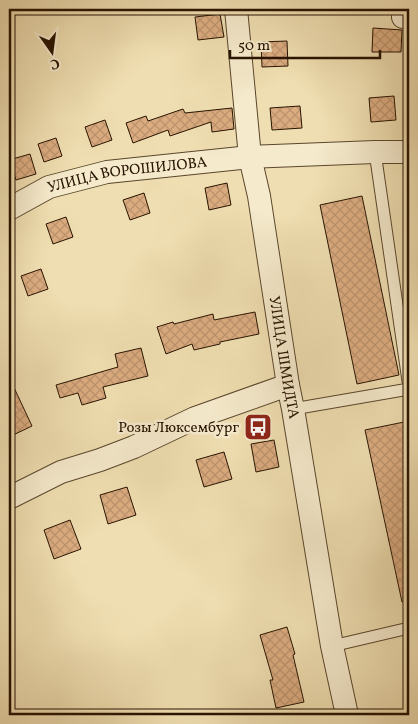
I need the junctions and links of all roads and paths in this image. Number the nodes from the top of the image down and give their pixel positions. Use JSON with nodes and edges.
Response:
{"nodes":[{"id":1,"x":236,"y":9,"type":"edge"},
{"id":2,"x":375,"y":152,"type":"junction"},
{"id":3,"x":409,"y":152,"type":"edge"},
{"id":4,"x":250,"y":157,"type":"junction"},
{"id":5,"x":9,"y":209,"type":"edge"},
{"id":6,"x":288,"y":385,"type":"junction"},
{"id":7,"x":409,"y":389,"type":"edge"},
{"id":8,"x":293,"y":409,"type":"junction"},
{"id":9,"x":9,"y":498,"type":"edge"},
{"id":10,"x":409,"y":628,"type":"edge"},
{"id":11,"x":332,"y":646,"type":"junction"},
{"id":12,"x":347,"y":715,"type":"edge"}],
"edges":[{"from":1,"to":4,"type":"street","name":"УЛИЦА ШМИДТА"},
{"from":2,"to":3,"type":"street"},
{"from":2,"to":4,"type":"street"},
{"from":2,"to":7,"type":"lane"},
{"from":4,"to":5,"type":"street","name":"УЛИЦА ВОРОШИЛОВА"},
{"from":4,"to":6,"type":"street","name":"УЛИЦА ШМИДТА"},
{"from":6,"to":8,"type":"street","name":"УЛИЦА ШМИДТА"},
{"from":6,"to":9,"type":"street"},
{"from":7,"to":8,"type":"lane"},
{"from":8,"to":11,"type":"street","name":"УЛИЦА ШМИДТА"},
{"from":10,"to":11,"type":"lane"},
{"from":11,"to":12,"type":"street","name":"УЛИЦА ШМИДТА"}]}
